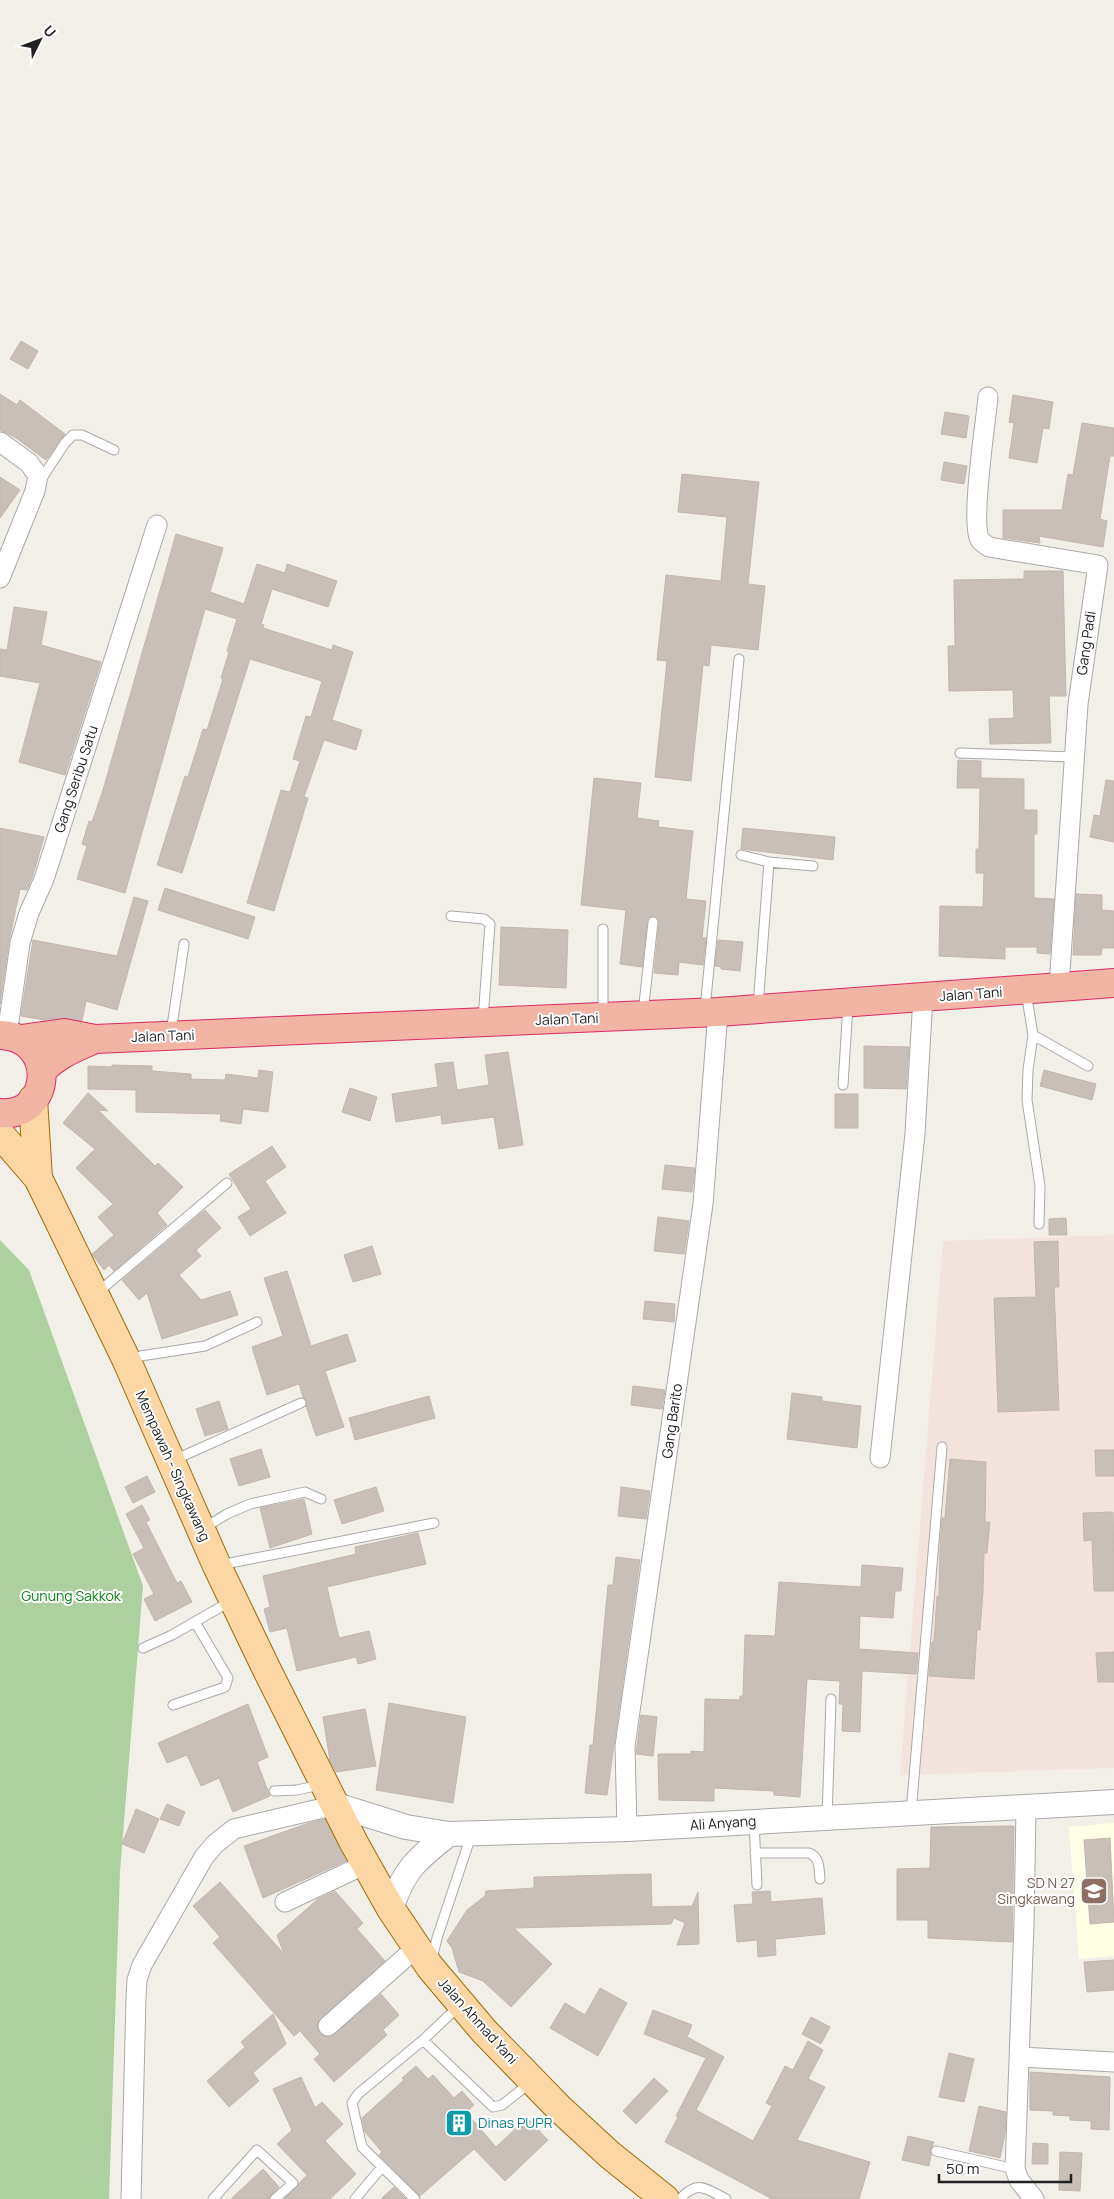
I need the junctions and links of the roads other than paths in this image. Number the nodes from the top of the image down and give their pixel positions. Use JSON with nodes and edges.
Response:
{"nodes":[{"id":1,"x":988,"y":397,"type":"dead end"},
{"id":2,"x":0,"y":442,"type":"edge"},
{"id":3,"x":114,"y":450,"type":"dead end"},
{"id":4,"x":37,"y":485,"type":"junction"},
{"id":5,"x":157,"y":525,"type":"dead end"},
{"id":6,"x":1106,"y":566,"type":"edge"},
{"id":7,"x":0,"y":578,"type":"edge"},
{"id":8,"x":739,"y":659,"type":"dead end"},
{"id":9,"x":960,"y":753,"type":"dead end"},
{"id":10,"x":1074,"y":757,"type":"junction"},
{"id":11,"x":741,"y":855,"type":"dead end"},
{"id":12,"x":769,"y":862,"type":"junction"},
{"id":13,"x":813,"y":866,"type":"dead end"},
{"id":14,"x":450,"y":916,"type":"dead end"},
{"id":15,"x":653,"y":922,"type":"dead end"},
{"id":16,"x":603,"y":929,"type":"dead end"},
{"id":17,"x":184,"y":944,"type":"dead end"},
{"id":18,"x":1114,"y":983,"type":"edge"},
{"id":19,"x":1059,"y":987,"type":"junction"},
{"id":20,"x":1026,"y":990,"type":"junction"},
{"id":21,"x":923,"y":997,"type":"junction"},
{"id":22,"x":848,"y":1003,"type":"junction"},
{"id":23,"x":757,"y":1009,"type":"junction"},
{"id":24,"x":711,"y":1012,"type":"junction"},
{"id":25,"x":643,"y":1016,"type":"junction"},
{"id":26,"x":603,"y":1018,"type":"junction"},
{"id":27,"x":483,"y":1022,"type":"junction"},
{"id":28,"x":170,"y":1036,"type":"junction"},
{"id":29,"x":1033,"y":1036,"type":"junction"},
{"id":30,"x":9,"y":1037,"type":"edge"},
{"id":31,"x":95,"y":1039,"type":"junction"},
{"id":32,"x":1088,"y":1066,"type":"dead end"},
{"id":33,"x":42,"y":1070,"type":"junction"},
{"id":34,"x":843,"y":1085,"type":"dead end"},
{"id":35,"x":33,"y":1099,"type":"junction"},
{"id":36,"x":0,"y":1113,"type":"edge"},
{"id":37,"x":0,"y":1134,"type":"edge"},
{"id":38,"x":38,"y":1178,"type":"junction"},
{"id":39,"x":226,"y":1183,"type":"dead end"},
{"id":40,"x":1039,"y":1224,"type":"dead end"},
{"id":41,"x":94,"y":1295,"type":"junction"},
{"id":42,"x":257,"y":1322,"type":"dead end"},
{"id":43,"x":126,"y":1359,"type":"junction"},
{"id":44,"x":302,"y":1403,"type":"dead end"},
{"id":45,"x":942,"y":1447,"type":"dead end"},
{"id":46,"x":880,"y":1458,"type":"dead end"},
{"id":47,"x":172,"y":1461,"type":"junction"},
{"id":48,"x":321,"y":1499,"type":"dead end"},
{"id":49,"x":434,"y":1523,"type":"dead end"},
{"id":50,"x":202,"y":1530,"type":"junction"},
{"id":51,"x":217,"y":1566,"type":"junction"},
{"id":52,"x":234,"y":1600,"type":"junction"},
{"id":53,"x":195,"y":1622,"type":"junction"},
{"id":54,"x":144,"y":1648,"type":"dead end"},
{"id":55,"x":831,"y":1699,"type":"dead end"},
{"id":56,"x":173,"y":1705,"type":"dead end"},
{"id":57,"x":274,"y":1791,"type":"dead end"},
{"id":58,"x":330,"y":1795,"type":"junction"},
{"id":59,"x":1114,"y":1802,"type":"edge"},
{"id":60,"x":1026,"y":1808,"type":"junction"},
{"id":61,"x":911,"y":1814,"type":"junction"},
{"id":62,"x":827,"y":1818,"type":"junction"},
{"id":63,"x":754,"y":1822,"type":"junction"},
{"id":64,"x":627,"y":1830,"type":"junction"},
{"id":65,"x":460,"y":1834,"type":"junction"},
{"id":66,"x":755,"y":1853,"type":"junction"},
{"id":67,"x":366,"y":1864,"type":"junction"},
{"id":68,"x":820,"y":1879,"type":"dead end"},
{"id":69,"x":757,"y":1885,"type":"dead end"},
{"id":70,"x":285,"y":1902,"type":"dead end"},
{"id":71,"x":391,"y":1909,"type":"junction"},
{"id":72,"x":424,"y":1957,"type":"junction"},
{"id":73,"x":460,"y":2005,"type":"junction"},
{"id":74,"x":328,"y":2026,"type":"dead end"},
{"id":75,"x":423,"y":2040,"type":"junction"},
{"id":76,"x":1020,"y":2057,"type":"junction"},
{"id":77,"x":1114,"y":2062,"type":"edge"},
{"id":78,"x":532,"y":2080,"type":"junction"},
{"id":79,"x":936,"y":2151,"type":"dead end"},
{"id":80,"x":382,"y":2167,"type":"junction"},
{"id":81,"x":1015,"y":2169,"type":"junction"},
{"id":82,"x":131,"y":2199,"type":"edge"},
{"id":83,"x":212,"y":2199,"type":"edge"},
{"id":84,"x":275,"y":2199,"type":"edge"},
{"id":85,"x":355,"y":2199,"type":"edge"},
{"id":86,"x":415,"y":2199,"type":"edge"},
{"id":87,"x":665,"y":2199,"type":"edge"},
{"id":88,"x":680,"y":2199,"type":"edge"},
{"id":89,"x":726,"y":2199,"type":"edge"},
{"id":90,"x":1034,"y":2199,"type":"edge"}],
"edges":[{"from":1,"to":6,"type":"street","name":"Gang Padi"},
{"from":2,"to":4,"type":"street"},
{"from":3,"to":4,"type":"lane"},
{"from":4,"to":7,"type":"street"},
{"from":5,"to":30,"type":"street","name":"Gang Seribu Satu"},
{"from":6,"to":10,"type":"street","name":"Gang Padi"},
{"from":8,"to":24,"type":"lane"},
{"from":9,"to":10,"type":"lane"},
{"from":10,"to":19,"type":"street","name":"Gang Padi"},
{"from":11,"to":12,"type":"lane"},
{"from":12,"to":13,"type":"lane"},
{"from":12,"to":23,"type":"lane"},
{"from":14,"to":27,"type":"lane"},
{"from":15,"to":25,"type":"lane"},
{"from":16,"to":26,"type":"lane"},
{"from":17,"to":28,"type":"lane"},
{"from":18,"to":19,"type":"highway","name":"Jalan Tani"},
{"from":19,"to":20,"type":"highway","name":"Jalan Tani"},
{"from":20,"to":21,"type":"highway","name":"Jalan Tani"},
{"from":20,"to":29,"type":"lane"},
{"from":21,"to":22,"type":"highway","name":"Jalan Tani"},
{"from":21,"to":46,"type":"street"},
{"from":22,"to":23,"type":"highway","name":"Jalan Tani"},
{"from":22,"to":34,"type":"lane"},
{"from":23,"to":24,"type":"highway","name":"Jalan Tani"},
{"from":24,"to":25,"type":"highway","name":"Jalan Tani"},
{"from":24,"to":64,"type":"street","name":"Gang Barito"},
{"from":25,"to":26,"type":"highway","name":"Jalan Tani"},
{"from":26,"to":27,"type":"highway","name":"Jalan Tani"},
{"from":27,"to":28,"type":"highway","name":"Jalan Tani"},
{"from":28,"to":31,"type":"highway","name":"Jalan Tani"},
{"from":29,"to":32,"type":"lane"},
{"from":29,"to":40,"type":"lane"},
{"from":30,"to":31,"type":"highway","name":"Jalan Tani"},
{"from":30,"to":33,"type":"highway"},
{"from":31,"to":33,"type":"highway"},
{"from":33,"to":35,"type":"highway"},
{"from":35,"to":36,"type":"highway"},
{"from":35,"to":38,"type":"main road"},
{"from":37,"to":38,"type":"main road","name":"Mempawah - Singkawang"},
{"from":38,"to":41,"type":"main road","name":"Mempawah - Singkawang"},
{"from":39,"to":41,"type":"lane"},
{"from":41,"to":43,"type":"main road","name":"Mempawah - Singkawang"},
{"from":42,"to":43,"type":"lane"},
{"from":43,"to":47,"type":"main road","name":"Mempawah - Singkawang"},
{"from":44,"to":47,"type":"lane"},
{"from":45,"to":61,"type":"lane"},
{"from":47,"to":50,"type":"main road","name":"Mempawah - Singkawang"},
{"from":48,"to":50,"type":"lane"},
{"from":49,"to":51,"type":"lane"},
{"from":50,"to":51,"type":"main road","name":"Mempawah - Singkawang"},
{"from":51,"to":52,"type":"main road","name":"Mempawah - Singkawang"},
{"from":52,"to":53,"type":"lane"},
{"from":52,"to":58,"type":"main road","name":"Mempawah - Singkawang"},
{"from":53,"to":54,"type":"lane"},
{"from":53,"to":56,"type":"lane"},
{"from":55,"to":62,"type":"lane"},
{"from":57,"to":58,"type":"lane"},
{"from":58,"to":65,"type":"street","name":"Ali Anyang"},
{"from":58,"to":67,"type":"main road","name":"Jalan Ahmad Yani"},
{"from":58,"to":82,"type":"street"},
{"from":59,"to":60,"type":"street","name":"Ali Anyang"},
{"from":60,"to":61,"type":"street","name":"Ali Anyang"},
{"from":60,"to":76,"type":"street"},
{"from":61,"to":62,"type":"street","name":"Ali Anyang"},
{"from":62,"to":63,"type":"street","name":"Ali Anyang"},
{"from":63,"to":64,"type":"street","name":"Ali Anyang"},
{"from":63,"to":66,"type":"lane"},
{"from":64,"to":65,"type":"street","name":"Ali Anyang"},
{"from":65,"to":71,"type":"street"},
{"from":65,"to":72,"type":"lane"},
{"from":66,"to":68,"type":"lane"},
{"from":66,"to":69,"type":"lane"},
{"from":67,"to":70,"type":"street"},
{"from":67,"to":71,"type":"main road","name":"Jalan Ahmad Yani"},
{"from":71,"to":72,"type":"main road","name":"Jalan Ahmad Yani"},
{"from":72,"to":73,"type":"main road","name":"Jalan Ahmad Yani"},
{"from":72,"to":74,"type":"street"},
{"from":73,"to":75,"type":"lane"},
{"from":73,"to":78,"type":"main road","name":"Jalan Ahmad Yani"},
{"from":75,"to":78,"type":"lane"},
{"from":75,"to":80,"type":"lane"},
{"from":76,"to":77,"type":"street"},
{"from":76,"to":81,"type":"street"},
{"from":78,"to":87,"type":"main road","name":"Jalan Ahmad Yani"},
{"from":79,"to":81,"type":"lane"},
{"from":80,"to":85,"type":"lane"},
{"from":80,"to":86,"type":"lane"},
{"from":81,"to":90,"type":"street"},
{"from":83,"to":84,"type":"lane"},
{"from":88,"to":89,"type":"lane"}]}
